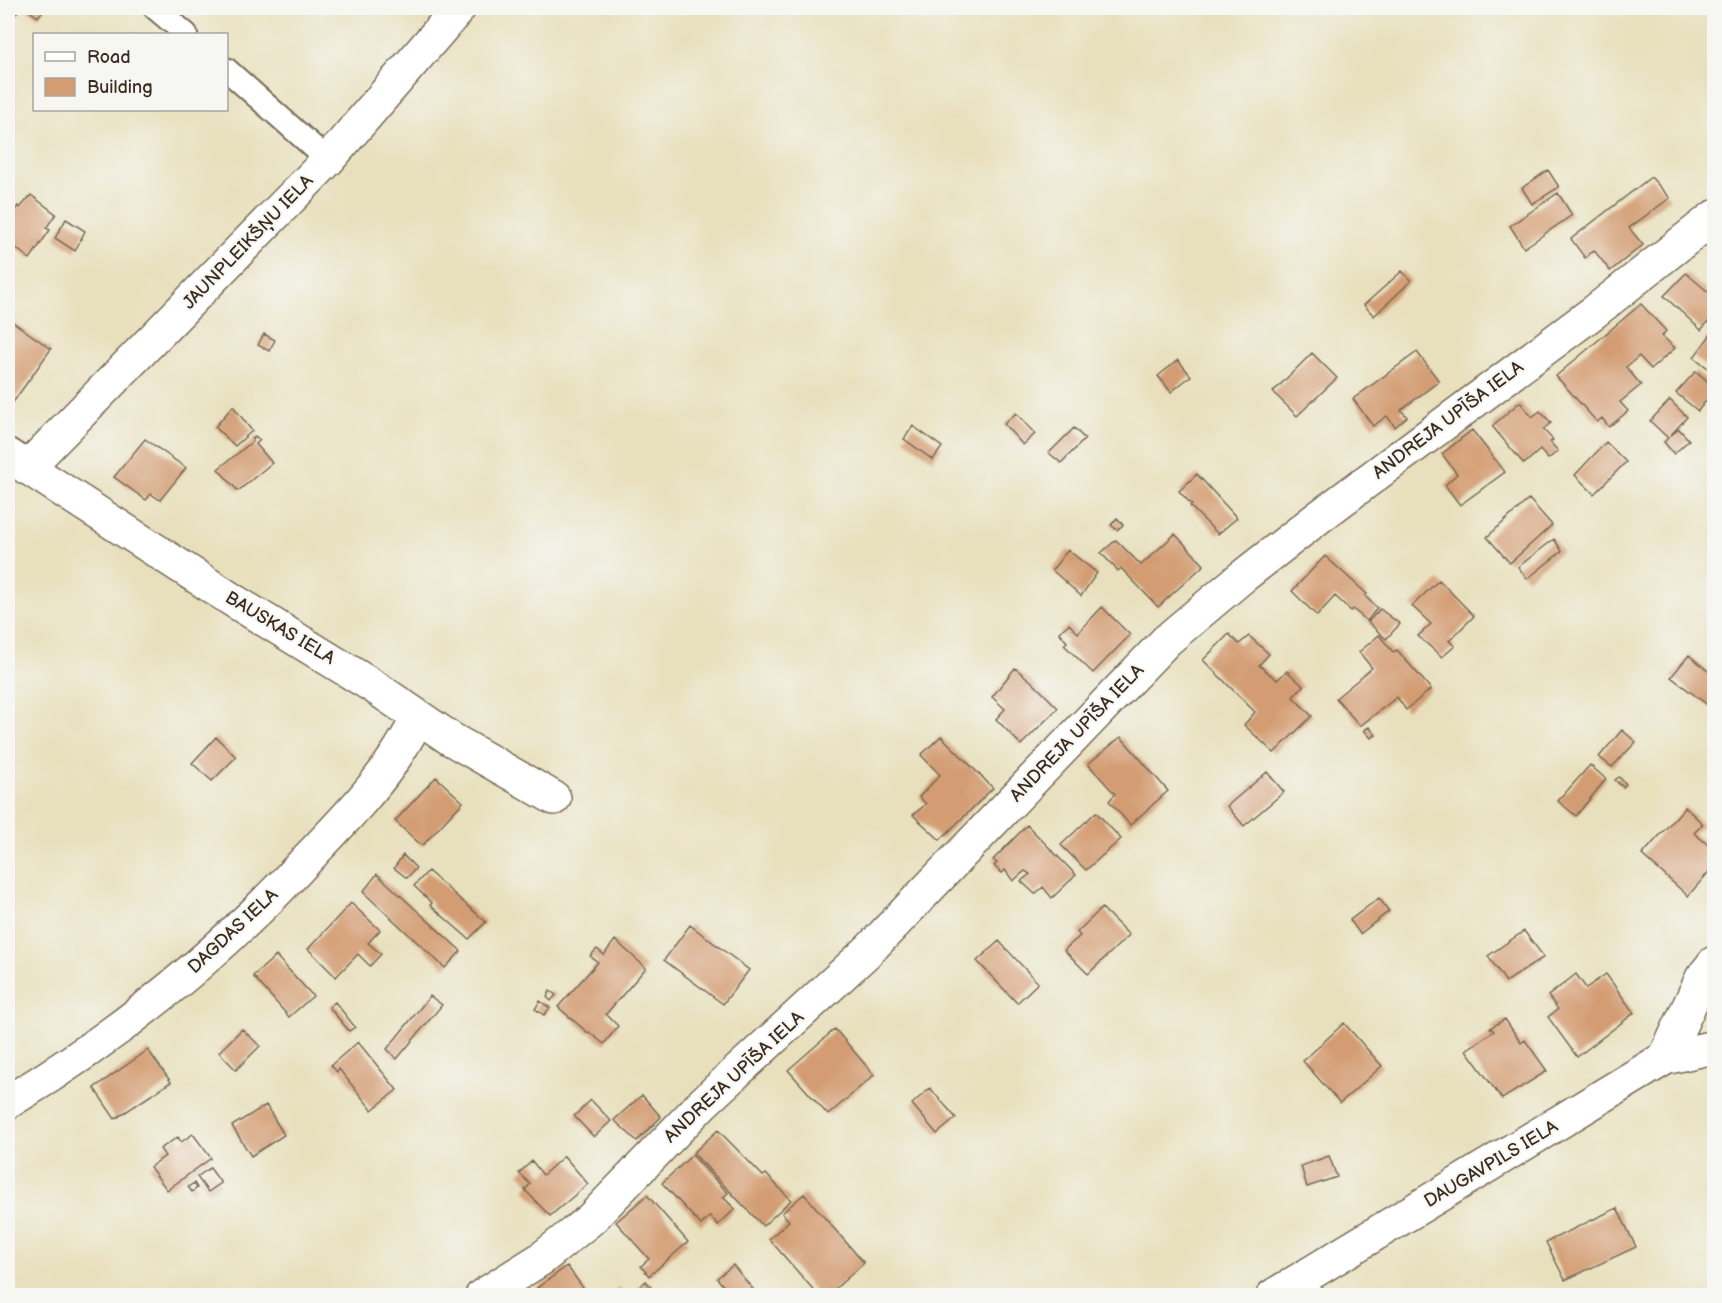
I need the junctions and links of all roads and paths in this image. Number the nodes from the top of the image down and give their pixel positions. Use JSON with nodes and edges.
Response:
{"nodes":[{"id":1,"x":155,"y":8,"type":"edge"},
{"id":2,"x":459,"y":8,"type":"edge"},
{"id":3,"x":185,"y":33,"type":"edge"},
{"id":4,"x":228,"y":71,"type":"edge"},
{"id":5,"x":328,"y":160,"type":"junction"},
{"id":6,"x":1714,"y":217,"type":"edge"},
{"id":7,"x":17,"y":462,"type":"edge"},
{"id":8,"x":418,"y":718,"type":"junction"},
{"id":9,"x":554,"y":798,"type":"dead end"},
{"id":10,"x":1714,"y":963,"type":"edge"},
{"id":11,"x":1714,"y":1047,"type":"edge"},
{"id":12,"x":1665,"y":1058,"type":"junction"},
{"id":13,"x":8,"y":1102,"type":"edge"},
{"id":14,"x":482,"y":1296,"type":"edge"},
{"id":15,"x":1273,"y":1296,"type":"edge"}],
"edges":[{"from":1,"to":3,"type":"lane"},
{"from":2,"to":5,"type":"street","name":"JAUNPLEIKŠŅU IELA"},
{"from":4,"to":5,"type":"lane"},
{"from":5,"to":7,"type":"street","name":"JAUNPLEIKŠŅU IELA"},
{"from":6,"to":14,"type":"street","name":"ANDREJA UPĪŠA IELA"},
{"from":7,"to":8,"type":"street","name":"BAUSKAS IELA"},
{"from":8,"to":9,"type":"street","name":"BAUSKAS IELA"},
{"from":8,"to":13,"type":"street","name":"DAGDAS IELA"},
{"from":10,"to":12,"type":"street"},
{"from":11,"to":12,"type":"street","name":"DAUGAVPILS IELA"},
{"from":12,"to":15,"type":"street","name":"DAUGAVPILS IELA"}]}
